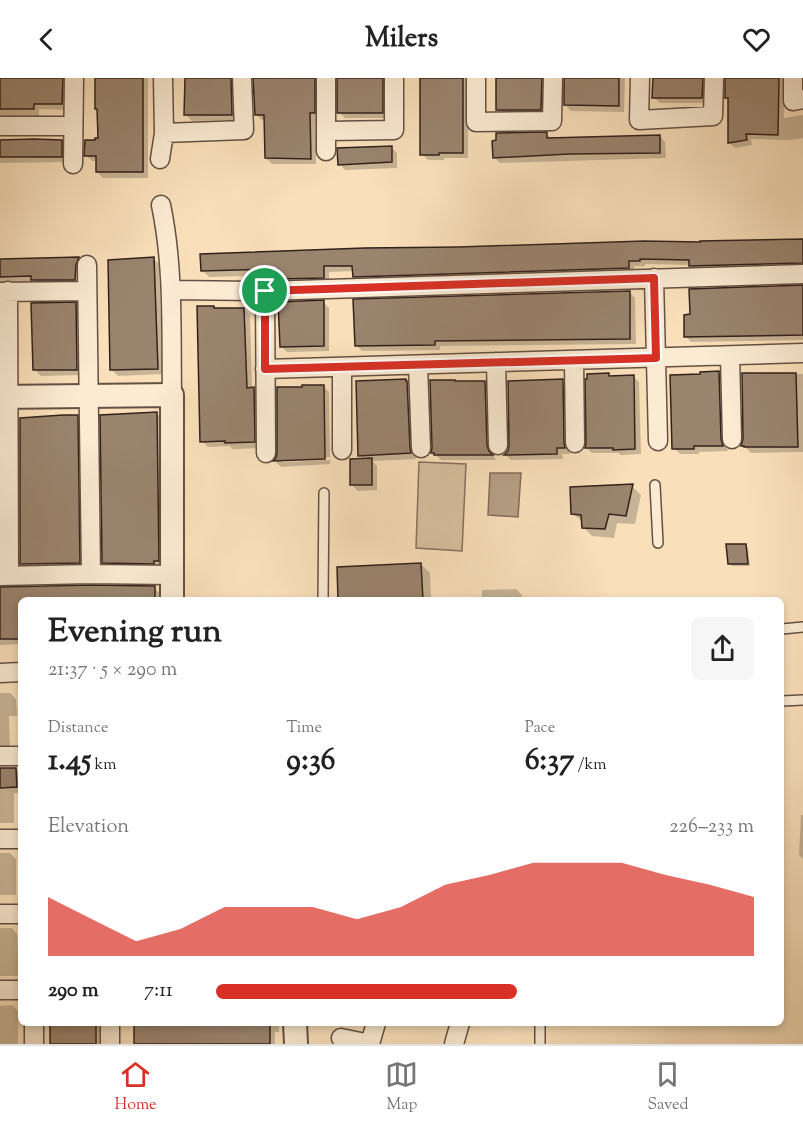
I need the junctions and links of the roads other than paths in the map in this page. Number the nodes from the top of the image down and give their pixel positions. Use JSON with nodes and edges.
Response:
{"nodes":[{"id":1,"x":74,"y":78,"type":"edge"},
{"id":2,"x":163,"y":78,"type":"edge"},
{"id":3,"x":242,"y":78,"type":"edge"},
{"id":4,"x":326,"y":78,"type":"edge"},
{"id":5,"x":394,"y":78,"type":"edge"},
{"id":6,"x":476,"y":78,"type":"edge"},
{"id":7,"x":553,"y":78,"type":"edge"},
{"id":8,"x":640,"y":78,"type":"edge"},
{"id":9,"x":714,"y":78,"type":"edge"},
{"id":10,"x":793,"y":78,"type":"edge"},
{"id":11,"x":803,"y":99,"type":"edge"},
{"id":12,"x":0,"y":126,"type":"edge"},
{"id":13,"x":73,"y":126,"type":"junction"},
{"id":14,"x":326,"y":131,"type":"junction"},
{"id":15,"x":164,"y":134,"type":"junction"},
{"id":16,"x":326,"y":151,"type":"dead end"},
{"id":17,"x":160,"y":159,"type":"dead end"},
{"id":18,"x":73,"y":164,"type":"dead end"},
{"id":19,"x":161,"y":205,"type":"dead end"},
{"id":20,"x":87,"y":265,"type":"dead end"},
{"id":21,"x":803,"y":274,"type":"edge"},
{"id":22,"x":654,"y":278,"type":"junction"},
{"id":23,"x":171,"y":290,"type":"junction"},
{"id":24,"x":4,"y":291,"type":"edge"},
{"id":25,"x":87,"y":291,"type":"junction"},
{"id":26,"x":265,"y":291,"type":"junction"},
{"id":27,"x":803,"y":353,"type":"edge"},
{"id":28,"x":730,"y":356,"type":"junction"},
{"id":29,"x":656,"y":358,"type":"junction"},
{"id":30,"x":574,"y":360,"type":"junction"},
{"id":31,"x":496,"y":362,"type":"junction"},
{"id":32,"x":418,"y":365,"type":"junction"},
{"id":33,"x":342,"y":367,"type":"junction"},
{"id":34,"x":265,"y":369,"type":"junction"},
{"id":35,"x":172,"y":394,"type":"junction"},
{"id":36,"x":88,"y":396,"type":"junction"},
{"id":37,"x":4,"y":397,"type":"edge"},
{"id":38,"x":732,"y":439,"type":"dead end"},
{"id":39,"x":658,"y":441,"type":"dead end"},
{"id":40,"x":575,"y":443,"type":"dead end"},
{"id":41,"x":498,"y":445,"type":"dead end"},
{"id":42,"x":421,"y":448,"type":"dead end"},
{"id":43,"x":342,"y":450,"type":"dead end"},
{"id":44,"x":266,"y":453,"type":"dead end"},
{"id":45,"x":655,"y":485,"type":"dead end"},
{"id":46,"x":324,"y":493,"type":"dead end"},
{"id":47,"x":658,"y":543,"type":"dead end"},
{"id":48,"x":91,"y":574,"type":"junction"},
{"id":49,"x":172,"y":575,"type":"junction"},
{"id":50,"x":5,"y":576,"type":"edge"},
{"id":51,"x":172,"y":597,"type":"edge"},
{"id":52,"x":323,"y":597,"type":"edge"},
{"id":53,"x":803,"y":627,"type":"edge"},
{"id":54,"x":784,"y":629,"type":"edge"},
{"id":55,"x":18,"y":672,"type":"edge"},
{"id":56,"x":0,"y":673,"type":"edge"},
{"id":57,"x":803,"y":700,"type":"edge"},
{"id":58,"x":784,"y":701,"type":"edge"},
{"id":59,"x":0,"y":756,"type":"edge"},
{"id":60,"x":18,"y":756,"type":"edge"},
{"id":61,"x":0,"y":839,"type":"edge"},
{"id":62,"x":18,"y":839,"type":"edge"},
{"id":63,"x":0,"y":914,"type":"edge"},
{"id":64,"x":18,"y":914,"type":"edge"},
{"id":65,"x":0,"y":990,"type":"edge"},
{"id":66,"x":18,"y":990,"type":"edge"},
{"id":67,"x":34,"y":1026,"type":"edge"},
{"id":68,"x":110,"y":1026,"type":"edge"},
{"id":69,"x":295,"y":1026,"type":"edge"},
{"id":70,"x":375,"y":1026,"type":"edge"},
{"id":71,"x":459,"y":1026,"type":"edge"},
{"id":72,"x":540,"y":1026,"type":"edge"},
{"id":73,"x":341,"y":1038,"type":"dead end"},
{"id":74,"x":34,"y":1044,"type":"edge"},
{"id":75,"x":110,"y":1044,"type":"edge"},
{"id":76,"x":296,"y":1044,"type":"edge"},
{"id":77,"x":370,"y":1044,"type":"edge"},
{"id":78,"x":454,"y":1044,"type":"edge"},
{"id":79,"x":540,"y":1044,"type":"edge"}],
"edges":[{"from":1,"to":13,"type":"street"},
{"from":2,"to":15,"type":"street"},
{"from":3,"to":15,"type":"street"},
{"from":4,"to":14,"type":"street"},
{"from":5,"to":14,"type":"street"},
{"from":6,"to":7,"type":"street"},
{"from":8,"to":9,"type":"street"},
{"from":10,"to":11,"type":"street"},
{"from":12,"to":13,"type":"street"},
{"from":13,"to":18,"type":"street"},
{"from":14,"to":16,"type":"street"},
{"from":15,"to":17,"type":"street"},
{"from":19,"to":23,"type":"street"},
{"from":20,"to":25,"type":"street"},
{"from":21,"to":22,"type":"street"},
{"from":22,"to":26,"type":"street"},
{"from":22,"to":29,"type":"street"},
{"from":23,"to":26,"type":"street"},
{"from":23,"to":35,"type":"street"},
{"from":24,"to":25,"type":"street"},
{"from":24,"to":37,"type":"street"},
{"from":25,"to":36,"type":"street"},
{"from":26,"to":34,"type":"street"},
{"from":27,"to":28,"type":"street"},
{"from":28,"to":29,"type":"street"},
{"from":28,"to":38,"type":"street"},
{"from":29,"to":30,"type":"street"},
{"from":29,"to":39,"type":"street"},
{"from":30,"to":31,"type":"street"},
{"from":30,"to":40,"type":"street"},
{"from":31,"to":32,"type":"street"},
{"from":31,"to":41,"type":"street"},
{"from":32,"to":33,"type":"street"},
{"from":32,"to":42,"type":"street"},
{"from":33,"to":34,"type":"street"},
{"from":33,"to":43,"type":"street"},
{"from":34,"to":44,"type":"street"},
{"from":35,"to":36,"type":"street"},
{"from":35,"to":49,"type":"street"},
{"from":36,"to":37,"type":"street"},
{"from":36,"to":48,"type":"street"},
{"from":37,"to":50,"type":"street"},
{"from":45,"to":47,"type":"lane"},
{"from":46,"to":52,"type":"lane"},
{"from":48,"to":49,"type":"street"},
{"from":48,"to":50,"type":"street"},
{"from":49,"to":51,"type":"street"},
{"from":53,"to":54,"type":"lane"},
{"from":55,"to":56,"type":"street"},
{"from":57,"to":58,"type":"lane"},
{"from":59,"to":60,"type":"street"},
{"from":61,"to":62,"type":"street"},
{"from":63,"to":64,"type":"street"},
{"from":65,"to":66,"type":"street"},
{"from":67,"to":74,"type":"street"},
{"from":68,"to":75,"type":"street"},
{"from":69,"to":76,"type":"street"},
{"from":70,"to":77,"type":"street"},
{"from":71,"to":78,"type":"street"},
{"from":72,"to":79,"type":"lane"},
{"from":73,"to":77,"type":"street"}]}
